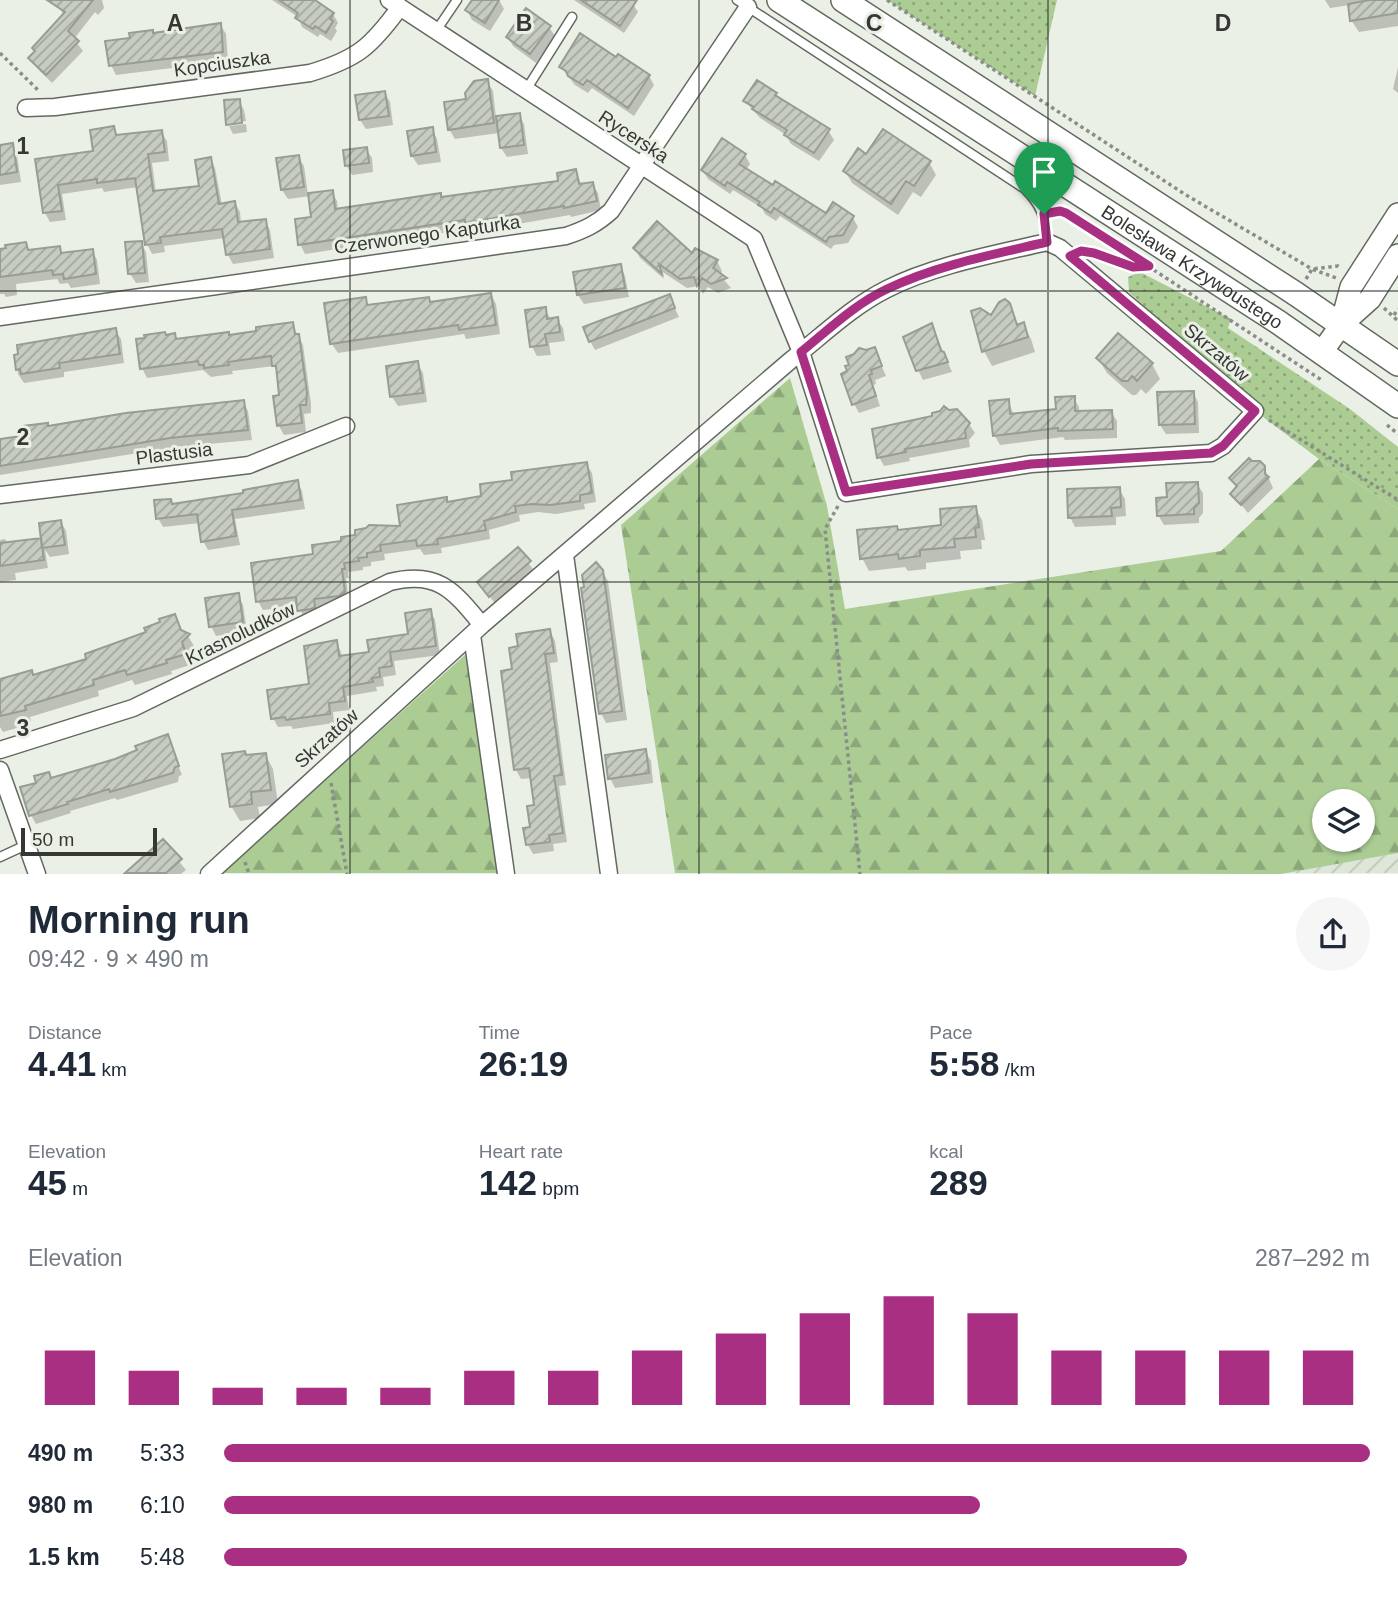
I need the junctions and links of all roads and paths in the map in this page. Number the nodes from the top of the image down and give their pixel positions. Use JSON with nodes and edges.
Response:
{"nodes":[{"id":1,"x":457,"y":0,"type":"edge"},
{"id":2,"x":779,"y":0,"type":"edge"},
{"id":3,"x":843,"y":0,"type":"edge"},
{"id":4,"x":887,"y":0,"type":"edge"},
{"id":5,"x":394,"y":4,"type":"edge"},
{"id":6,"x":743,"y":4,"type":"edge"},
{"id":7,"x":572,"y":17,"type":"dead end"},
{"id":8,"x":436,"y":31,"type":"junction"},
{"id":9,"x":0,"y":53,"type":"edge"},
{"id":10,"x":526,"y":90,"type":"junction"},
{"id":11,"x":55,"y":107,"type":"junction"},
{"id":12,"x":26,"y":108,"type":"dead end"},
{"id":13,"x":642,"y":167,"type":"junction"},
{"id":14,"x":1044,"y":214,"type":"junction"},
{"id":15,"x":1398,"y":214,"type":"edge"},
{"id":16,"x":1047,"y":242,"type":"junction"},
{"id":17,"x":1398,"y":255,"type":"edge"},
{"id":18,"x":1070,"y":256,"type":"junction"},
{"id":19,"x":1149,"y":266,"type":"junction"},
{"id":20,"x":1312,"y":269,"type":"dead end"},
{"id":21,"x":1385,"y":309,"type":"dead end"},
{"id":22,"x":1398,"y":309,"type":"edge"},
{"id":23,"x":1394,"y":315,"type":"junction"},
{"id":24,"x":0,"y":317,"type":"edge"},
{"id":25,"x":1398,"y":321,"type":"edge"},
{"id":26,"x":1341,"y":325,"type":"junction"},
{"id":27,"x":1265,"y":341,"type":"dead end"},
{"id":28,"x":801,"y":352,"type":"junction"},
{"id":29,"x":1322,"y":352,"type":"junction"},
{"id":30,"x":1398,"y":364,"type":"edge"},
{"id":31,"x":1398,"y":406,"type":"edge"},
{"id":32,"x":1255,"y":411,"type":"junction"},
{"id":33,"x":346,"y":426,"type":"dead end"},
{"id":34,"x":846,"y":492,"type":"junction"},
{"id":35,"x":0,"y":495,"type":"edge"},
{"id":36,"x":1398,"y":500,"type":"edge"},
{"id":37,"x":565,"y":555,"type":"junction"},
{"id":38,"x":477,"y":630,"type":"junction"},
{"id":39,"x":0,"y":750,"type":"edge"},
{"id":40,"x":326,"y":765,"type":"junction"},
{"id":41,"x":0,"y":770,"type":"edge"},
{"id":42,"x":26,"y":845,"type":"junction"},
{"id":43,"x":0,"y":857,"type":"edge"},
{"id":44,"x":37,"y":873,"type":"edge"},
{"id":45,"x":209,"y":873,"type":"edge"},
{"id":46,"x":347,"y":873,"type":"edge"},
{"id":47,"x":506,"y":873,"type":"edge"},
{"id":48,"x":609,"y":873,"type":"edge"},
{"id":49,"x":860,"y":873,"type":"edge"}],
"edges":[{"from":1,"to":8,"type":"lane"},
{"from":2,"to":29,"type":"main road","name":"Bolesława Krzywoustego"},
{"from":3,"to":26,"type":"main road","name":"Bolesława Krzywoustego"},
{"from":4,"to":20,"type":"path"},
{"from":5,"to":8,"type":"street","name":"Rycerska"},
{"from":5,"to":11,"type":"street","name":"Kopciuszka"},
{"from":6,"to":13,"type":"street","name":"Czerwonego Kapturka"},
{"from":6,"to":14,"type":"lane"},
{"from":7,"to":10,"type":"lane"},
{"from":8,"to":10,"type":"street","name":"Rycerska"},
{"from":9,"to":11,"type":"path"},
{"from":10,"to":13,"type":"street","name":"Rycerska"},
{"from":11,"to":12,"type":"street","name":"Kopciuszka"},
{"from":13,"to":24,"type":"street","name":"Czerwonego Kapturka"},
{"from":13,"to":28,"type":"street","name":"Rycerska"},
{"from":14,"to":16,"type":"lane"},
{"from":14,"to":19,"type":"path"},
{"from":15,"to":26,"type":"street"},
{"from":16,"to":18,"type":"street","name":"Skrzatów"},
{"from":16,"to":28,"type":"street","name":"Skrzatów"},
{"from":17,"to":26,"type":"street"},
{"from":18,"to":19,"type":"path"},
{"from":18,"to":32,"type":"street","name":"Skrzatów"},
{"from":19,"to":27,"type":"path"},
{"from":21,"to":23,"type":"path"},
{"from":22,"to":23,"type":"path"},
{"from":23,"to":25,"type":"path"},
{"from":26,"to":29,"type":"street"},
{"from":26,"to":30,"type":"main road","name":"Bolesława Krzywoustego"},
{"from":28,"to":34,"type":"street"},
{"from":28,"to":37,"type":"street","name":"Skrzatów"},
{"from":29,"to":31,"type":"main road","name":"Bolesława Krzywoustego"},
{"from":32,"to":34,"type":"street"},
{"from":32,"to":36,"type":"path"},
{"from":33,"to":35,"type":"street","name":"Plastusia"},
{"from":34,"to":49,"type":"path"},
{"from":37,"to":38,"type":"street","name":"Skrzatów"},
{"from":37,"to":48,"type":"street"},
{"from":38,"to":39,"type":"street","name":"Krasnoludków"},
{"from":38,"to":40,"type":"street","name":"Skrzatów"},
{"from":38,"to":47,"type":"street"},
{"from":40,"to":45,"type":"street","name":"Skrzatów"},
{"from":40,"to":46,"type":"path"},
{"from":41,"to":42,"type":"street"},
{"from":42,"to":43,"type":"lane"},
{"from":42,"to":44,"type":"street"}]}
